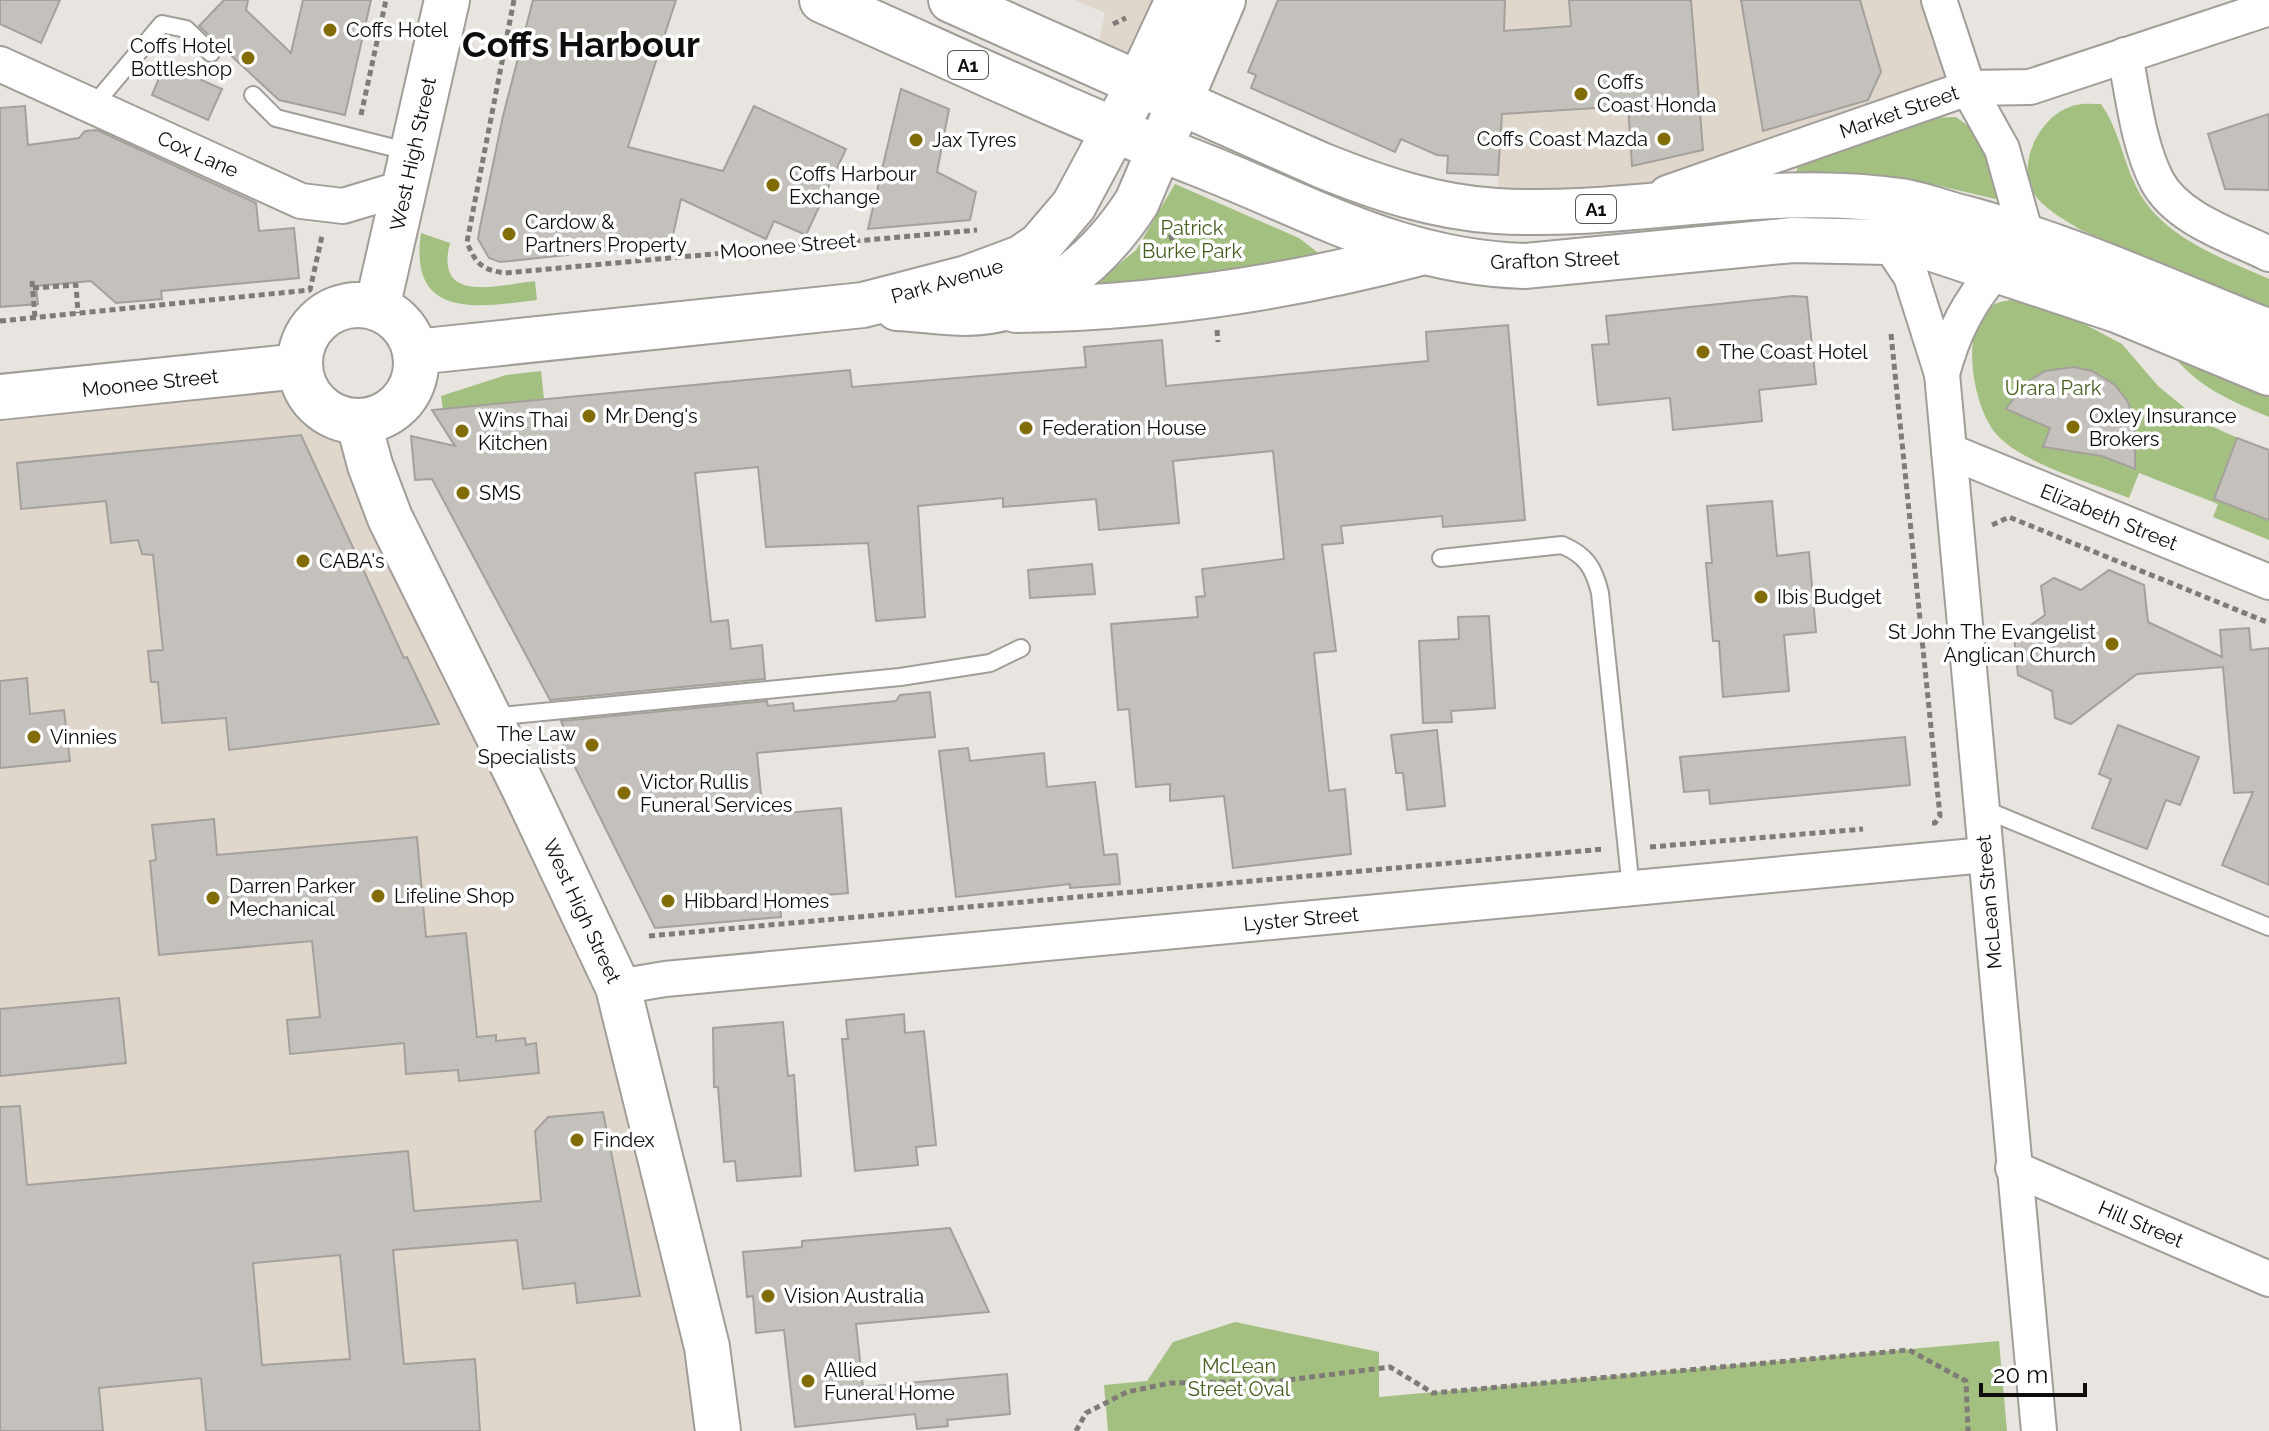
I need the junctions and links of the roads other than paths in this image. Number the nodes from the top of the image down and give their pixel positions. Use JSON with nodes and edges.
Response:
{"nodes":[{"id":1,"x":447,"y":0,"type":"edge"},
{"id":2,"x":822,"y":0,"type":"edge"},
{"id":3,"x":951,"y":0,"type":"edge"},
{"id":4,"x":1178,"y":0,"type":"edge"},
{"id":5,"x":1223,"y":0,"type":"edge"},
{"id":6,"x":1939,"y":0,"type":"edge"},
{"id":7,"x":2269,"y":8,"type":"edge"},
{"id":8,"x":211,"y":53,"type":"dead end"},
{"id":9,"x":2125,"y":55,"type":"junction"},
{"id":10,"x":0,"y":64,"type":"edge"},
{"id":11,"x":1139,"y":84,"type":"junction"},
{"id":12,"x":1968,"y":88,"type":"junction"},
{"id":13,"x":253,"y":95,"type":"dead end"},
{"id":14,"x":1180,"y":103,"type":"junction"},
{"id":15,"x":93,"y":106,"type":"junction"},
{"id":16,"x":1112,"y":132,"type":"junction"},
{"id":17,"x":1159,"y":150,"type":"junction"},
{"id":18,"x":406,"y":170,"type":"junction"},
{"id":19,"x":1625,"y":208,"type":"junction"},
{"id":20,"x":2026,"y":235,"type":"junction"},
{"id":21,"x":1888,"y":242,"type":"junction"},
{"id":22,"x":1420,"y":253,"type":"junction"},
{"id":23,"x":2269,"y":254,"type":"edge"},
{"id":24,"x":1995,"y":271,"type":"junction"},
{"id":25,"x":863,"y":305,"type":"junction"},
{"id":26,"x":377,"y":308,"type":"junction"},
{"id":27,"x":993,"y":311,"type":"junction"},
{"id":28,"x":2269,"y":332,"type":"edge"},
{"id":29,"x":415,"y":352,"type":"junction"},
{"id":30,"x":300,"y":366,"type":"junction"},
{"id":31,"x":2269,"y":373,"type":"edge"},
{"id":32,"x":1942,"y":374,"type":"junction"},
{"id":33,"x":0,"y":397,"type":"edge"},
{"id":34,"x":363,"y":421,"type":"junction"},
{"id":35,"x":1949,"y":451,"type":"junction"},
{"id":36,"x":1441,"y":558,"type":"dead end"},
{"id":37,"x":2269,"y":582,"type":"edge"},
{"id":38,"x":1021,"y":648,"type":"dead end"},
{"id":39,"x":489,"y":717,"type":"junction"},
{"id":40,"x":1981,"y":808,"type":"junction"},
{"id":41,"x":1985,"y":855,"type":"junction"},
{"id":42,"x":1631,"y":889,"type":"junction"},
{"id":43,"x":2269,"y":927,"type":"edge"},
{"id":44,"x":618,"y":987,"type":"junction"},
{"id":45,"x":2013,"y":1168,"type":"junction"},
{"id":46,"x":2269,"y":1279,"type":"edge"},
{"id":47,"x":718,"y":1431,"type":"edge"},
{"id":48,"x":2039,"y":1431,"type":"edge"}],
"edges":[{"from":1,"to":18,"type":"main road","name":"West High Street"},
{"from":2,"to":16,"type":"main road","name":"Grafton Street","number":"A1"},
{"from":3,"to":11,"type":"main road","number":"A1"},
{"from":4,"to":11,"type":"main road","name":"Park Avenue"},
{"from":5,"to":14,"type":"main road","name":"Park Avenue"},
{"from":6,"to":12,"type":"street"},
{"from":7,"to":9,"type":"street","name":"Market Street"},
{"from":8,"to":15,"type":"lane"},
{"from":9,"to":12,"type":"street","name":"Market Street"},
{"from":9,"to":23,"type":"street"},
{"from":10,"to":15,"type":"street","name":"Cox Lane"},
{"from":11,"to":14,"type":"main road","number":"A1"},
{"from":11,"to":16,"type":"main road","name":"Park Avenue"},
{"from":12,"to":19,"type":"street","name":"Market Street"},
{"from":12,"to":20,"type":"street"},
{"from":13,"to":18,"type":"lane"},
{"from":14,"to":17,"type":"main road","name":"Park Avenue"},
{"from":14,"to":19,"type":"main road","number":"A1"},
{"from":15,"to":18,"type":"street","name":"Cox Lane"},
{"from":16,"to":17,"type":"main road","name":"Grafton Street","number":"A1"},
{"from":16,"to":25,"type":"main road","name":"Park Avenue"},
{"from":17,"to":22,"type":"main road","name":"Grafton Street","number":"A1"},
{"from":17,"to":27,"type":"main road","name":"Park Avenue"},
{"from":18,"to":26,"type":"main road","name":"West High Street"},
{"from":19,"to":20,"type":"main road","number":"A1"},
{"from":20,"to":28,"type":"main road","number":"A1"},
{"from":21,"to":22,"type":"main road","name":"Grafton Street","number":"A1"},
{"from":21,"to":24,"type":"main road","name":"Grafton Street","number":"A1"},
{"from":21,"to":32,"type":"street","name":"McLean Street"},
{"from":22,"to":27,"type":"main road"},
{"from":24,"to":31,"type":"main road","name":"Grafton Street","number":"A1"},
{"from":24,"to":32,"type":"street","name":"McLean Street"},
{"from":25,"to":27,"type":"main road","name":"Park Avenue"},
{"from":25,"to":29,"type":"main road"},
{"from":26,"to":29,"type":"main road"},
{"from":26,"to":30,"type":"main road"},
{"from":29,"to":34,"type":"main road"},
{"from":30,"to":33,"type":"main road","name":"Moonee Street"},
{"from":30,"to":34,"type":"main road"},
{"from":32,"to":35,"type":"street","name":"McLean Street"},
{"from":34,"to":39,"type":"main road","name":"West High Street"},
{"from":35,"to":37,"type":"street","name":"Elizabeth Street"},
{"from":35,"to":40,"type":"street","name":"McLean Street"},
{"from":36,"to":42,"type":"lane"},
{"from":38,"to":39,"type":"lane"},
{"from":39,"to":44,"type":"main road","name":"West High Street"},
{"from":40,"to":41,"type":"street","name":"McLean Street"},
{"from":40,"to":43,"type":"lane"},
{"from":41,"to":42,"type":"street","name":"Lyster Street"},
{"from":41,"to":45,"type":"street","name":"McLean Street"},
{"from":42,"to":44,"type":"street","name":"Lyster Street"},
{"from":44,"to":47,"type":"main road","name":"West High Street"},
{"from":45,"to":46,"type":"street","name":"Hill Street"},
{"from":45,"to":48,"type":"street","name":"McLean Street"}]}
